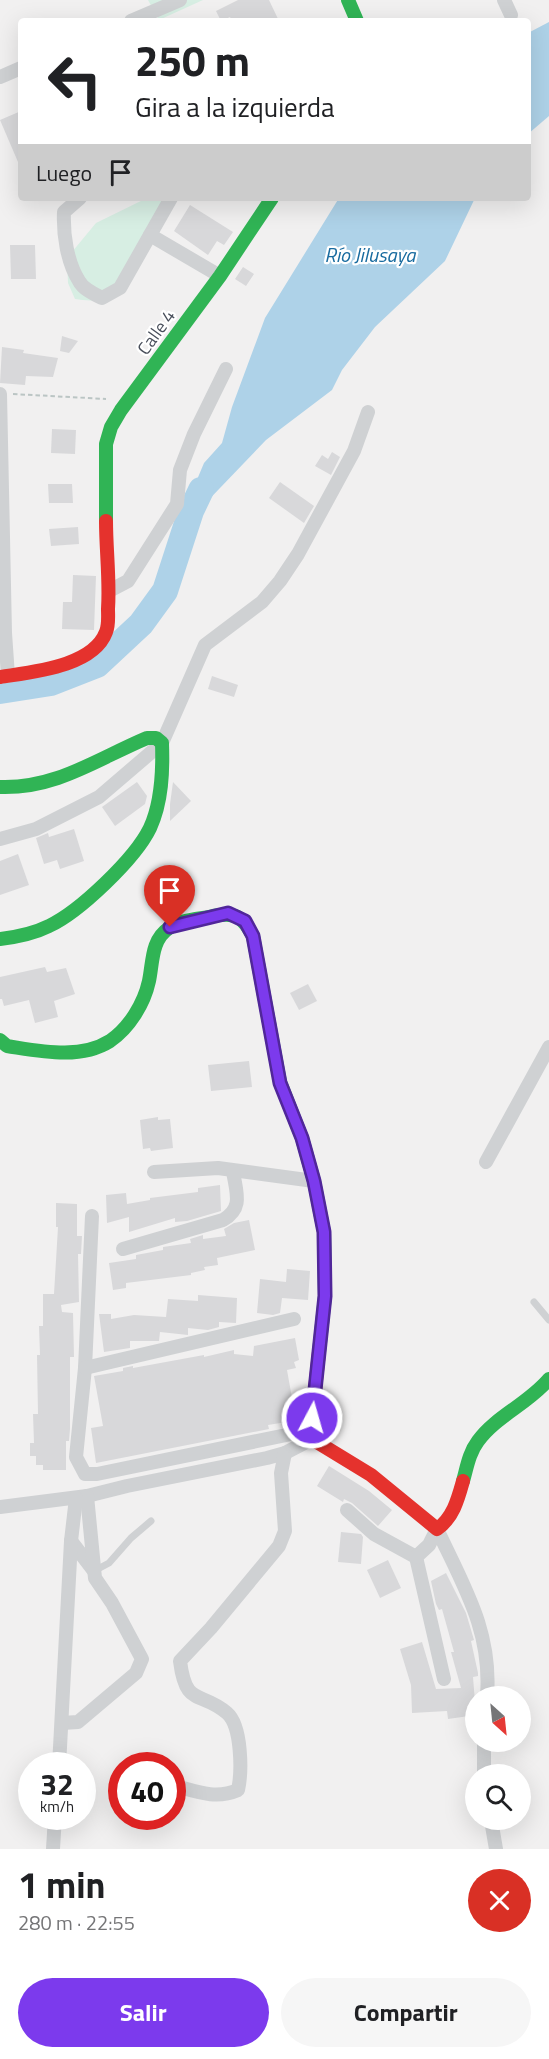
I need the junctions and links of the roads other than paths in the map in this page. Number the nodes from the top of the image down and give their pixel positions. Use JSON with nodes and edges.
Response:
{"nodes":[{"id":1,"x":180,"y":0,"type":"edge"},
{"id":2,"x":348,"y":0,"type":"edge"},
{"id":3,"x":504,"y":0,"type":"edge"},
{"id":4,"x":511,"y":15,"type":"dead end"},
{"id":5,"x":138,"y":18,"type":"edge"},
{"id":6,"x":356,"y":18,"type":"edge"},
{"id":7,"x":18,"y":69,"type":"edge"},
{"id":8,"x":0,"y":77,"type":"edge"},
{"id":9,"x":77,"y":201,"type":"edge"},
{"id":10,"x":169,"y":201,"type":"edge"},
{"id":11,"x":270,"y":201,"type":"edge"},
{"id":12,"x":150,"y":236,"type":"junction"},
{"id":13,"x":220,"y":276,"type":"junction"},
{"id":14,"x":226,"y":369,"type":"dead end"},
{"id":15,"x":1,"y":394,"type":"edge"},
{"id":16,"x":368,"y":412,"type":"dead end"},
{"id":17,"x":109,"y":591,"type":"junction"},
{"id":18,"x":4,"y":677,"type":"edge"},
{"id":19,"x":162,"y":743,"type":"junction"},
{"id":20,"x":0,"y":787,"type":"edge"},
{"id":21,"x":0,"y":839,"type":"edge"},
{"id":22,"x":0,"y":939,"type":"edge"},
{"id":23,"x":0,"y":1040,"type":"edge"},
{"id":24,"x":549,"y":1047,"type":"edge"},
{"id":25,"x":486,"y":1162,"type":"dead end"},
{"id":26,"x":154,"y":1172,"type":"dead end"},
{"id":27,"x":233,"y":1172,"type":"junction"},
{"id":28,"x":314,"y":1181,"type":"junction"},
{"id":29,"x":92,"y":1216,"type":"dead end"},
{"id":30,"x":123,"y":1249,"type":"dead end"},
{"id":31,"x":534,"y":1302,"type":"dead end"},
{"id":32,"x":294,"y":1319,"type":"dead end"},
{"id":33,"x":549,"y":1320,"type":"edge"},
{"id":34,"x":85,"y":1368,"type":"junction"},
{"id":35,"x":549,"y":1379,"type":"edge"},
{"id":36,"x":312,"y":1418,"type":"junction"},
{"id":37,"x":312,"y":1439,"type":"junction"},
{"id":38,"x":285,"y":1452,"type":"junction"},
{"id":39,"x":82,"y":1497,"type":"junction"},
{"id":40,"x":0,"y":1507,"type":"edge"},
{"id":41,"x":347,"y":1510,"type":"dead end"},
{"id":42,"x":151,"y":1521,"type":"dead end"},
{"id":43,"x":437,"y":1529,"type":"junction"},
{"id":44,"x":71,"y":1541,"type":"junction"},
{"id":45,"x":416,"y":1557,"type":"junction"},
{"id":46,"x":94,"y":1571,"type":"junction"},
{"id":47,"x":444,"y":1679,"type":"dead end"},
{"id":48,"x":487,"y":1686,"type":"edge"},
{"id":49,"x":62,"y":1723,"type":"junction"},
{"id":50,"x":60,"y":1752,"type":"edge"},
{"id":51,"x":186,"y":1788,"type":"edge"},
{"id":52,"x":54,"y":1830,"type":"edge"},
{"id":53,"x":493,"y":1830,"type":"edge"},
{"id":54,"x":53,"y":1849,"type":"edge"},
{"id":55,"x":496,"y":1849,"type":"edge"}],
"edges":[{"from":1,"to":5,"type":"street"},
{"from":2,"to":6,"type":"street"},
{"from":3,"to":4,"type":"street"},
{"from":7,"to":8,"type":"street"},
{"from":9,"to":12,"type":"street"},
{"from":10,"to":12,"type":"street"},
{"from":11,"to":13,"type":"street","name":"Calle 4"},
{"from":12,"to":13,"type":"street"},
{"from":13,"to":17,"type":"street","name":"Calle 4"},
{"from":14,"to":17,"type":"street"},
{"from":15,"to":18,"type":"street"},
{"from":16,"to":19,"type":"street"},
{"from":17,"to":18,"type":"street","name":"Calle 4"},
{"from":19,"to":20,"type":"street"},
{"from":19,"to":21,"type":"street"},
{"from":19,"to":22,"type":"street"},
{"from":23,"to":28,"type":"street"},
{"from":24,"to":25,"type":"street"},
{"from":26,"to":27,"type":"street"},
{"from":27,"to":28,"type":"street"},
{"from":27,"to":30,"type":"street"},
{"from":28,"to":36,"type":"street"},
{"from":29,"to":34,"type":"street"},
{"from":31,"to":33,"type":"lane"},
{"from":32,"to":34,"type":"street"},
{"from":34,"to":36,"type":"street"},
{"from":35,"to":43,"type":"street"},
{"from":36,"to":37,"type":"street"},
{"from":37,"to":38,"type":"street"},
{"from":37,"to":43,"type":"street"},
{"from":38,"to":39,"type":"street"},
{"from":38,"to":51,"type":"street"},
{"from":39,"to":40,"type":"street"},
{"from":39,"to":44,"type":"street"},
{"from":39,"to":46,"type":"street"},
{"from":41,"to":45,"type":"street"},
{"from":42,"to":46,"type":"lane"},
{"from":43,"to":45,"type":"street"},
{"from":43,"to":48,"type":"street"},
{"from":44,"to":46,"type":"street"},
{"from":44,"to":49,"type":"street"},
{"from":45,"to":47,"type":"street"},
{"from":46,"to":49,"type":"street"},
{"from":49,"to":50,"type":"street"},
{"from":52,"to":54,"type":"street"},
{"from":53,"to":55,"type":"street"}]}
